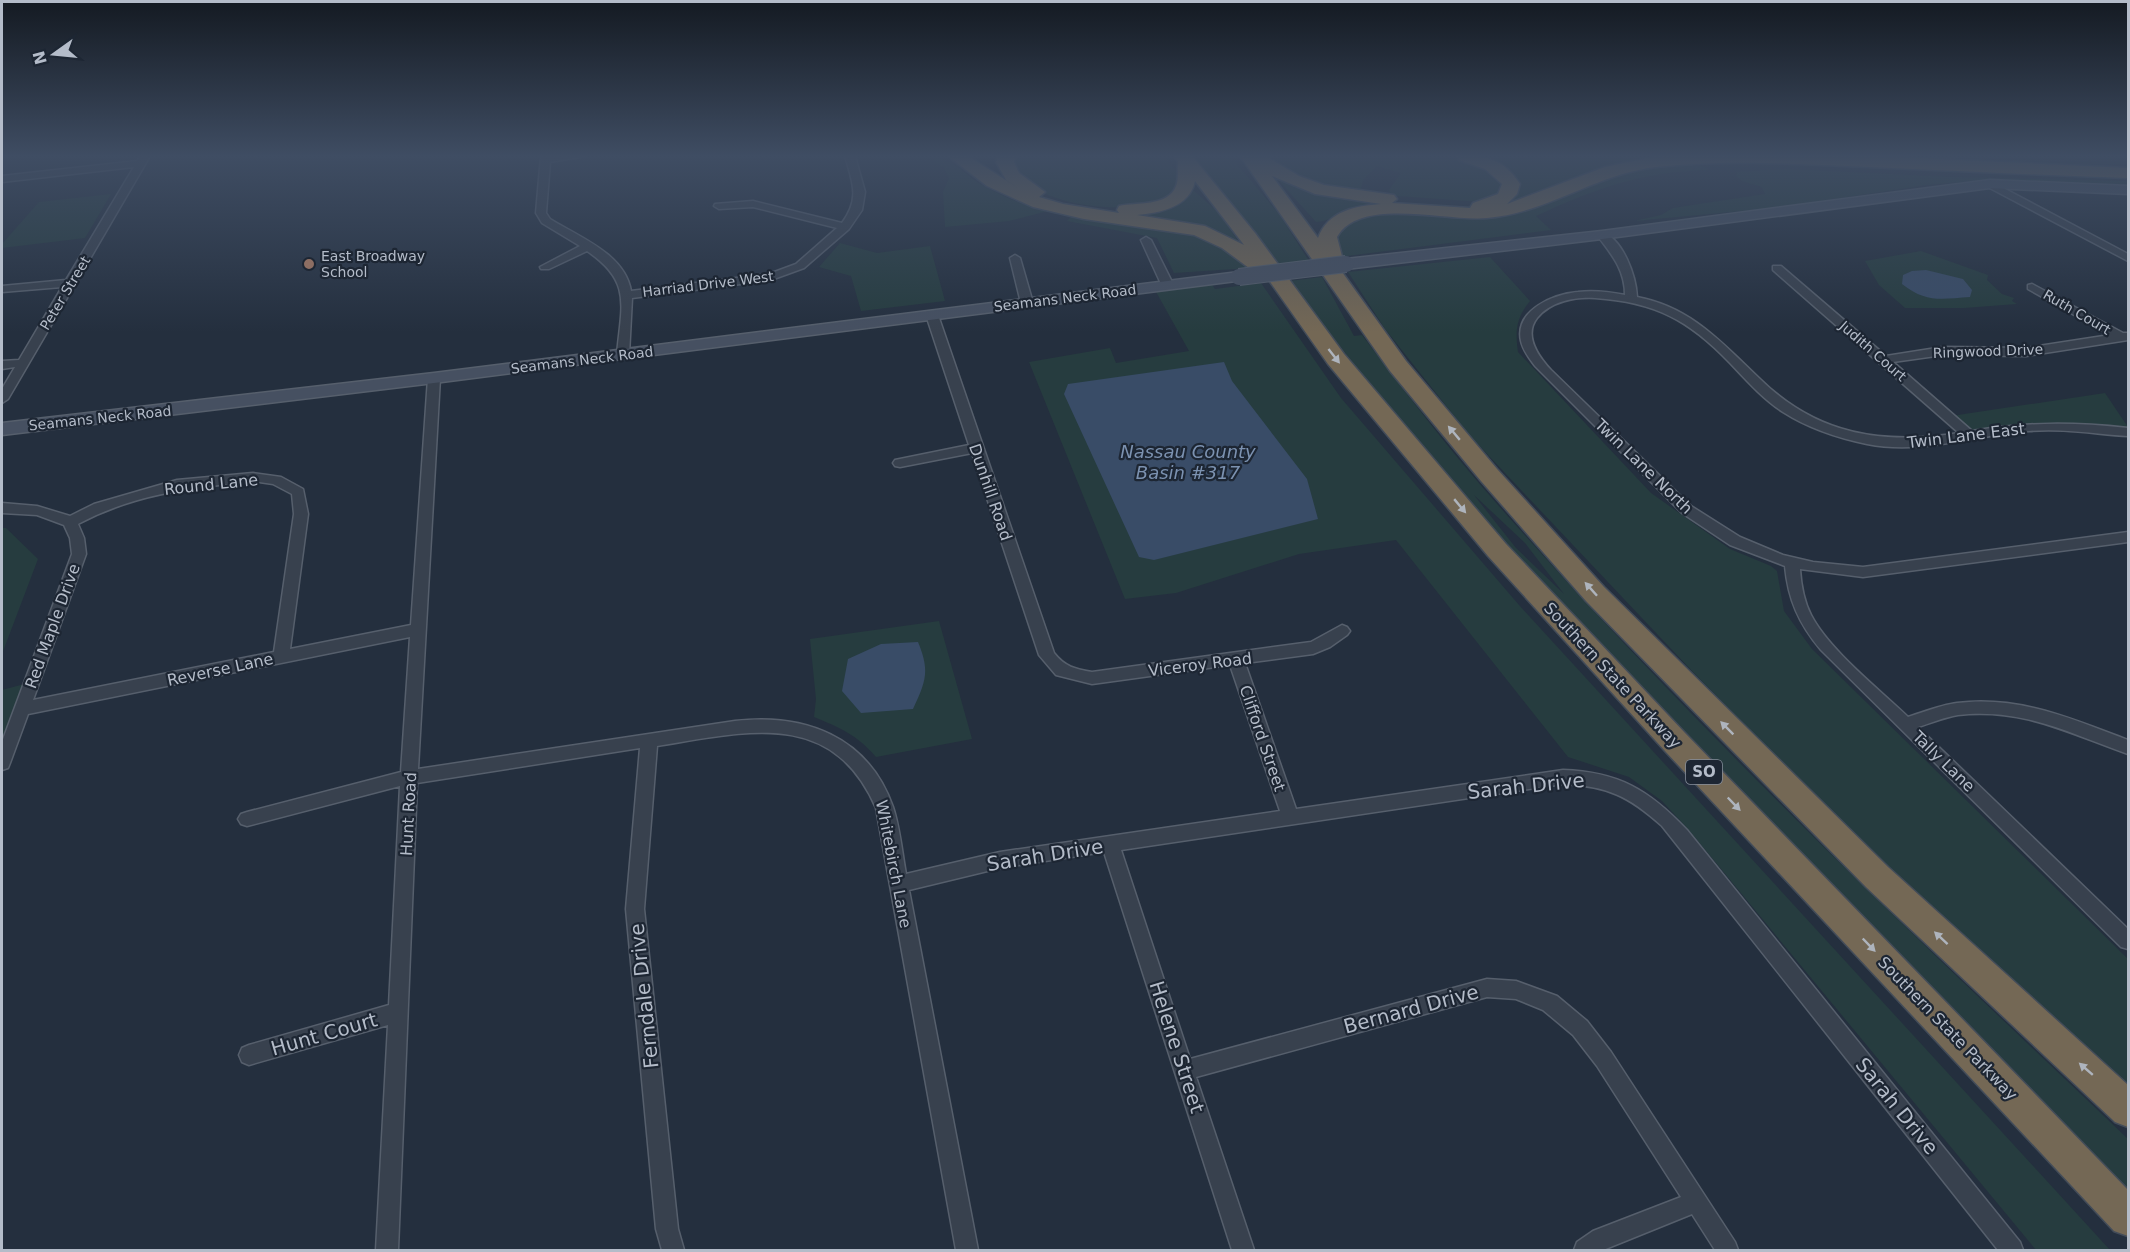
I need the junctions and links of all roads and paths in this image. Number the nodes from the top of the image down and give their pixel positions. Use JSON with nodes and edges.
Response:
{"nodes":[{"id":1,"x":111,"y":214,"type":"edge"},
{"id":2,"x":542,"y":214,"type":"edge"},
{"id":3,"x":795,"y":214,"type":"edge"},
{"id":4,"x":854,"y":214,"type":"edge"},
{"id":5,"x":1093,"y":214,"type":"edge"},
{"id":6,"x":1230,"y":214,"type":"edge"},
{"id":7,"x":1295,"y":214,"type":"edge"},
{"id":8,"x":1354,"y":214,"type":"edge"},
{"id":9,"x":1759,"y":214,"type":"edge"},
{"id":10,"x":2047,"y":214,"type":"edge"},
{"id":11,"x":845,"y":227,"type":"junction"},
{"id":12,"x":1602,"y":235,"type":"junction"},
{"id":13,"x":1146,"y":240,"type":"dead end"},
{"id":14,"x":586,"y":247,"type":"junction"},
{"id":15,"x":1015,"y":258,"type":"dead end"},
{"id":16,"x":2128,"y":258,"type":"edge"},
{"id":17,"x":545,"y":267,"type":"dead end"},
{"id":18,"x":1778,"y":268,"type":"dead end"},
{"id":19,"x":1342,"y":272,"type":"junction"},
{"id":20,"x":70,"y":284,"type":"junction"},
{"id":21,"x":1168,"y":286,"type":"junction"},
{"id":22,"x":2032,"y":287,"type":"dead end"},
{"id":23,"x":2,"y":289,"type":"edge"},
{"id":24,"x":626,"y":295,"type":"junction"},
{"id":25,"x":1631,"y":298,"type":"junction"},
{"id":26,"x":1027,"y":303,"type":"junction"},
{"id":27,"x":1299,"y":309,"type":"junction"},
{"id":28,"x":932,"y":315,"type":"junction"},
{"id":29,"x":2125,"y":337,"type":"edge"},
{"id":30,"x":623,"y":355,"type":"junction"},
{"id":31,"x":1884,"y":360,"type":"junction"},
{"id":32,"x":23,"y":363,"type":"junction"},
{"id":33,"x":2,"y":365,"type":"edge"},
{"id":34,"x":434,"y":378,"type":"junction"},
{"id":35,"x":2,"y":399,"type":"edge"},
{"id":36,"x":2,"y":429,"type":"edge"},
{"id":37,"x":2128,"y":432,"type":"edge"},
{"id":38,"x":1969,"y":435,"type":"junction"},
{"id":39,"x":976,"y":448,"type":"junction"},
{"id":40,"x":900,"y":463,"type":"dead end"},
{"id":41,"x":2,"y":508,"type":"edge"},
{"id":42,"x":70,"y":522,"type":"junction"},
{"id":43,"x":2128,"y":537,"type":"edge"},
{"id":44,"x":1791,"y":563,"type":"junction"},
{"id":45,"x":420,"y":630,"type":"junction"},
{"id":46,"x":1342,"y":631,"type":"dead end"},
{"id":47,"x":281,"y":656,"type":"junction"},
{"id":48,"x":1236,"y":659,"type":"junction"},
{"id":49,"x":1055,"y":667,"type":"joint"},
{"id":50,"x":21,"y":709,"type":"junction"},
{"id":51,"x":1906,"y":724,"type":"junction"},
{"id":52,"x":649,"y":741,"type":"junction"},
{"id":53,"x":2128,"y":745,"type":"edge"},
{"id":54,"x":2,"y":763,"type":"edge"},
{"id":55,"x":410,"y":777,"type":"junction"},
{"id":56,"x":1290,"y":817,"type":"junction"},
{"id":57,"x":247,"y":819,"type":"dead end"},
{"id":58,"x":1110,"y":844,"type":"junction"},
{"id":59,"x":899,"y":884,"type":"junction"},
{"id":60,"x":2128,"y":941,"type":"edge"},
{"id":61,"x":399,"y":1012,"type":"junction"},
{"id":62,"x":249,"y":1056,"type":"dead end"},
{"id":63,"x":1185,"y":1071,"type":"junction"},
{"id":64,"x":2128,"y":1109,"type":"edge"},
{"id":65,"x":1696,"y":1202,"type":"junction"},
{"id":66,"x":2128,"y":1217,"type":"edge"},
{"id":67,"x":387,"y":1251,"type":"edge"},
{"id":68,"x":673,"y":1251,"type":"edge"},
{"id":69,"x":967,"y":1251,"type":"edge"},
{"id":70,"x":1243,"y":1251,"type":"edge"},
{"id":71,"x":1585,"y":1251,"type":"edge"},
{"id":72,"x":1727,"y":1251,"type":"edge"},
{"id":73,"x":2012,"y":1251,"type":"edge"}],
"edges":[{"from":1,"to":20,"type":"street","name":"Peter Street"},
{"from":2,"to":14,"type":"street"},
{"from":3,"to":11,"type":"street"},
{"from":4,"to":11,"type":"street","name":"Harriad Drive West"},
{"from":5,"to":27,"type":"highway"},
{"from":6,"to":27,"type":"highway","name":"Southern State Parkway","number":"SO"},
{"from":7,"to":19,"type":"highway"},
{"from":8,"to":19,"type":"highway"},
{"from":9,"to":12,"type":"main road","name":"Seamans Neck Road"},
{"from":10,"to":16,"type":"street"},
{"from":11,"to":24,"type":"street","name":"Harriad Drive West"},
{"from":12,"to":19,"type":"main road","name":"Seamans Neck Road"},
{"from":12,"to":25,"type":"street"},
{"from":13,"to":21,"type":"street"},
{"from":14,"to":17,"type":"street"},
{"from":14,"to":24,"type":"street"},
{"from":15,"to":26,"type":"street"},
{"from":18,"to":31,"type":"street","name":"Judith Court"},
{"from":19,"to":21,"type":"main road","name":"Seamans Neck Road","bridge":true},
{"from":64,"to":19,"type":"highway","one_way":true},
{"from":20,"to":23,"type":"street"},
{"from":20,"to":32,"type":"street","name":"Peter Street"},
{"from":21,"to":26,"type":"main road","name":"Seamans Neck Road"},
{"from":22,"to":29,"type":"street","name":"Ruth Court"},
{"from":24,"to":30,"type":"street"},
{"from":25,"to":38,"type":"street","name":"Twin Lane East"},
{"from":25,"to":44,"type":"street","name":"Twin Lane North"},
{"from":26,"to":28,"type":"main road","name":"Seamans Neck Road"},
{"from":27,"to":66,"type":"highway","name":"Southern State Parkway","number":"SO","one_way":true},
{"from":28,"to":30,"type":"main road","name":"Seamans Neck Road"},
{"from":28,"to":39,"type":"street","name":"Dunhill Road"},
{"from":29,"to":31,"type":"street","name":"Ringwood Drive"},
{"from":30,"to":34,"type":"main road","name":"Seamans Neck Road"},
{"from":31,"to":38,"type":"street","name":"Judith Court"},
{"from":32,"to":33,"type":"street"},
{"from":32,"to":35,"type":"street","name":"Peter Street"},
{"from":34,"to":36,"type":"main road","name":"Seamans Neck Road"},
{"from":34,"to":45,"type":"street","name":"Hunt Road"},
{"from":37,"to":38,"type":"street","name":"Twin Lane East"},
{"from":39,"to":40,"type":"street"},
{"from":39,"to":49,"type":"street","name":"Dunhill Road"},
{"from":41,"to":42,"type":"street"},
{"from":42,"to":47,"type":"street","name":"Round Lane"},
{"from":42,"to":50,"type":"street","name":"Red Maple Drive"},
{"from":43,"to":44,"type":"street","name":"Twin Lane North"},
{"from":44,"to":51,"type":"street","name":"Tally Lane"},
{"from":45,"to":47,"type":"street","name":"Reverse Lane"},
{"from":45,"to":55,"type":"street","name":"Hunt Road"},
{"from":46,"to":48,"type":"street","name":"Viceroy Road"},
{"from":47,"to":50,"type":"street","name":"Reverse Lane"},
{"from":48,"to":49,"type":"street","name":"Viceroy Road"},
{"from":48,"to":56,"type":"street","name":"Clifford Street"},
{"from":50,"to":54,"type":"street","name":"Red Maple Drive"},
{"from":51,"to":53,"type":"street"},
{"from":51,"to":60,"type":"street","name":"Tally Lane"},
{"from":52,"to":55,"type":"street","name":"Whitebirch Lane"},
{"from":52,"to":59,"type":"street","name":"Whitebirch Lane"},
{"from":52,"to":68,"type":"street","name":"Ferndale Drive"},
{"from":55,"to":57,"type":"street","name":"Whitebirch Lane"},
{"from":55,"to":61,"type":"street","name":"Hunt Road"},
{"from":56,"to":58,"type":"street","name":"Sarah Drive"},
{"from":56,"to":73,"type":"street","name":"Sarah Drive"},
{"from":58,"to":59,"type":"street","name":"Sarah Drive"},
{"from":58,"to":63,"type":"street","name":"Helene Street"},
{"from":59,"to":69,"type":"street","name":"Whitebirch Lane"},
{"from":61,"to":62,"type":"street","name":"Hunt Court"},
{"from":61,"to":67,"type":"street","name":"Hunt Road"},
{"from":63,"to":65,"type":"street","name":"Bernard Drive"},
{"from":63,"to":70,"type":"street","name":"Helene Street"},
{"from":65,"to":71,"type":"street"},
{"from":65,"to":72,"type":"street","name":"Bernard Drive"}]}
